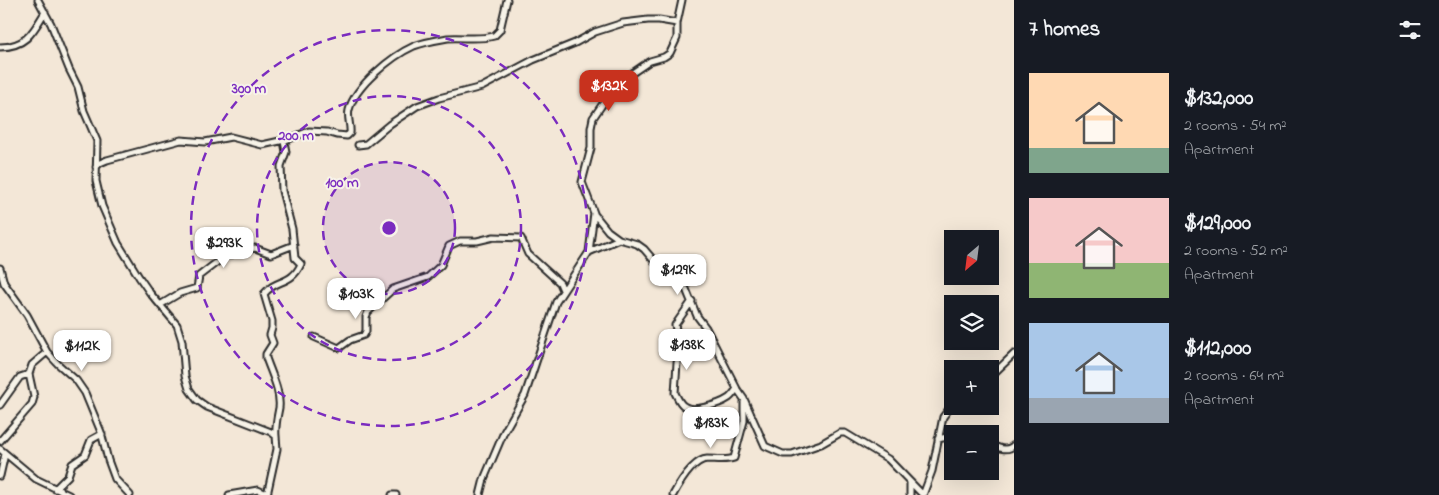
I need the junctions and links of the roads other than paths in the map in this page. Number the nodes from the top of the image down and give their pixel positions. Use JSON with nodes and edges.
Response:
{"nodes":[{"id":1,"x":38,"y":0,"type":"edge"},
{"id":2,"x":44,"y":0,"type":"edge"},
{"id":3,"x":508,"y":0,"type":"edge"},
{"id":4,"x":682,"y":0,"type":"edge"},
{"id":5,"x":44,"y":10,"type":"junction"},
{"id":6,"x":677,"y":23,"type":"junction"},
{"id":7,"x":0,"y":47,"type":"edge"},
{"id":8,"x":284,"y":141,"type":"junction"},
{"id":9,"x":358,"y":145,"type":"dead end"},
{"id":10,"x":96,"y":168,"type":"junction"},
{"id":11,"x":594,"y":213,"type":"junction"},
{"id":12,"x":619,"y":239,"type":"junction"},
{"id":13,"x":294,"y":245,"type":"junction"},
{"id":14,"x":589,"y":252,"type":"junction"},
{"id":15,"x":0,"y":268,"type":"edge"},
{"id":16,"x":563,"y":290,"type":"junction"},
{"id":17,"x":692,"y":301,"type":"junction"},
{"id":18,"x":160,"y":305,"type":"junction"},
{"id":19,"x":314,"y":337,"type":"dead end"},
{"id":20,"x":47,"y":352,"type":"junction"},
{"id":21,"x":1014,"y":354,"type":"edge"},
{"id":22,"x":999,"y":368,"type":"edge"},
{"id":23,"x":29,"y":374,"type":"junction"},
{"id":24,"x":737,"y":389,"type":"junction"},
{"id":25,"x":744,"y":399,"type":"junction"},
{"id":26,"x":0,"y":405,"type":"edge"},
{"id":27,"x":945,"y":415,"type":"edge"},
{"id":28,"x":102,"y":434,"type":"junction"},
{"id":29,"x":276,"y":436,"type":"junction"},
{"id":30,"x":944,"y":437,"type":"edge"},
{"id":31,"x":938,"y":438,"type":"junction"},
{"id":32,"x":0,"y":441,"type":"edge"},
{"id":33,"x":1014,"y":445,"type":"edge"},
{"id":34,"x":999,"y":447,"type":"edge"},
{"id":35,"x":0,"y":449,"type":"edge"},
{"id":36,"x":5,"y":454,"type":"junction"},
{"id":37,"x":0,"y":476,"type":"edge"},
{"id":38,"x":910,"y":483,"type":"junction"},
{"id":39,"x":55,"y":490,"type":"junction"},
{"id":40,"x":267,"y":494,"type":"edge"},
{"id":41,"x":69,"y":495,"type":"edge"},
{"id":42,"x":130,"y":495,"type":"edge"},
{"id":43,"x":229,"y":495,"type":"edge"},
{"id":44,"x":392,"y":495,"type":"edge"},
{"id":45,"x":396,"y":495,"type":"edge"},
{"id":46,"x":480,"y":495,"type":"edge"},
{"id":47,"x":673,"y":495,"type":"edge"},
{"id":48,"x":910,"y":495,"type":"edge"},
{"id":49,"x":923,"y":495,"type":"edge"}],
"edges":[{"from":1,"to":5,"type":"street"},
{"from":2,"to":5,"type":"street"},
{"from":3,"to":8,"type":"street"},
{"from":4,"to":6,"type":"street"},
{"from":5,"to":7,"type":"street"},
{"from":5,"to":10,"type":"street"},
{"from":6,"to":9,"type":"street"},
{"from":6,"to":11,"type":"street"},
{"from":8,"to":10,"type":"street"},
{"from":8,"to":13,"type":"street"},
{"from":10,"to":18,"type":"street"},
{"from":11,"to":12,"type":"street"},
{"from":11,"to":14,"type":"street"},
{"from":12,"to":14,"type":"street"},
{"from":12,"to":17,"type":"street"},
{"from":13,"to":18,"type":"street"},
{"from":13,"to":29,"type":"street"},
{"from":14,"to":16,"type":"street"},
{"from":15,"to":20,"type":"street"},
{"from":16,"to":19,"type":"street"},
{"from":16,"to":46,"type":"street"},
{"from":17,"to":24,"type":"street"},
{"from":17,"to":24,"type":"street"},
{"from":18,"to":29,"type":"street"},
{"from":20,"to":23,"type":"street"},
{"from":20,"to":28,"type":"street"},
{"from":21,"to":22,"type":"street"},
{"from":23,"to":26,"type":"street"},
{"from":23,"to":32,"type":"street"},
{"from":24,"to":25,"type":"street"},
{"from":25,"to":38,"type":"street"},
{"from":25,"to":47,"type":"street"},
{"from":27,"to":31,"type":"street"},
{"from":28,"to":39,"type":"street"},
{"from":28,"to":42,"type":"street"},
{"from":29,"to":40,"type":"street"},
{"from":30,"to":31,"type":"street"},
{"from":31,"to":49,"type":"street"},
{"from":33,"to":34,"type":"street"},
{"from":35,"to":36,"type":"street"},
{"from":36,"to":37,"type":"street"},
{"from":36,"to":39,"type":"street"},
{"from":38,"to":48,"type":"street"},
{"from":38,"to":49,"type":"street"},
{"from":39,"to":41,"type":"street"},
{"from":40,"to":43,"type":"street"},
{"from":44,"to":45,"type":"street"}]}
